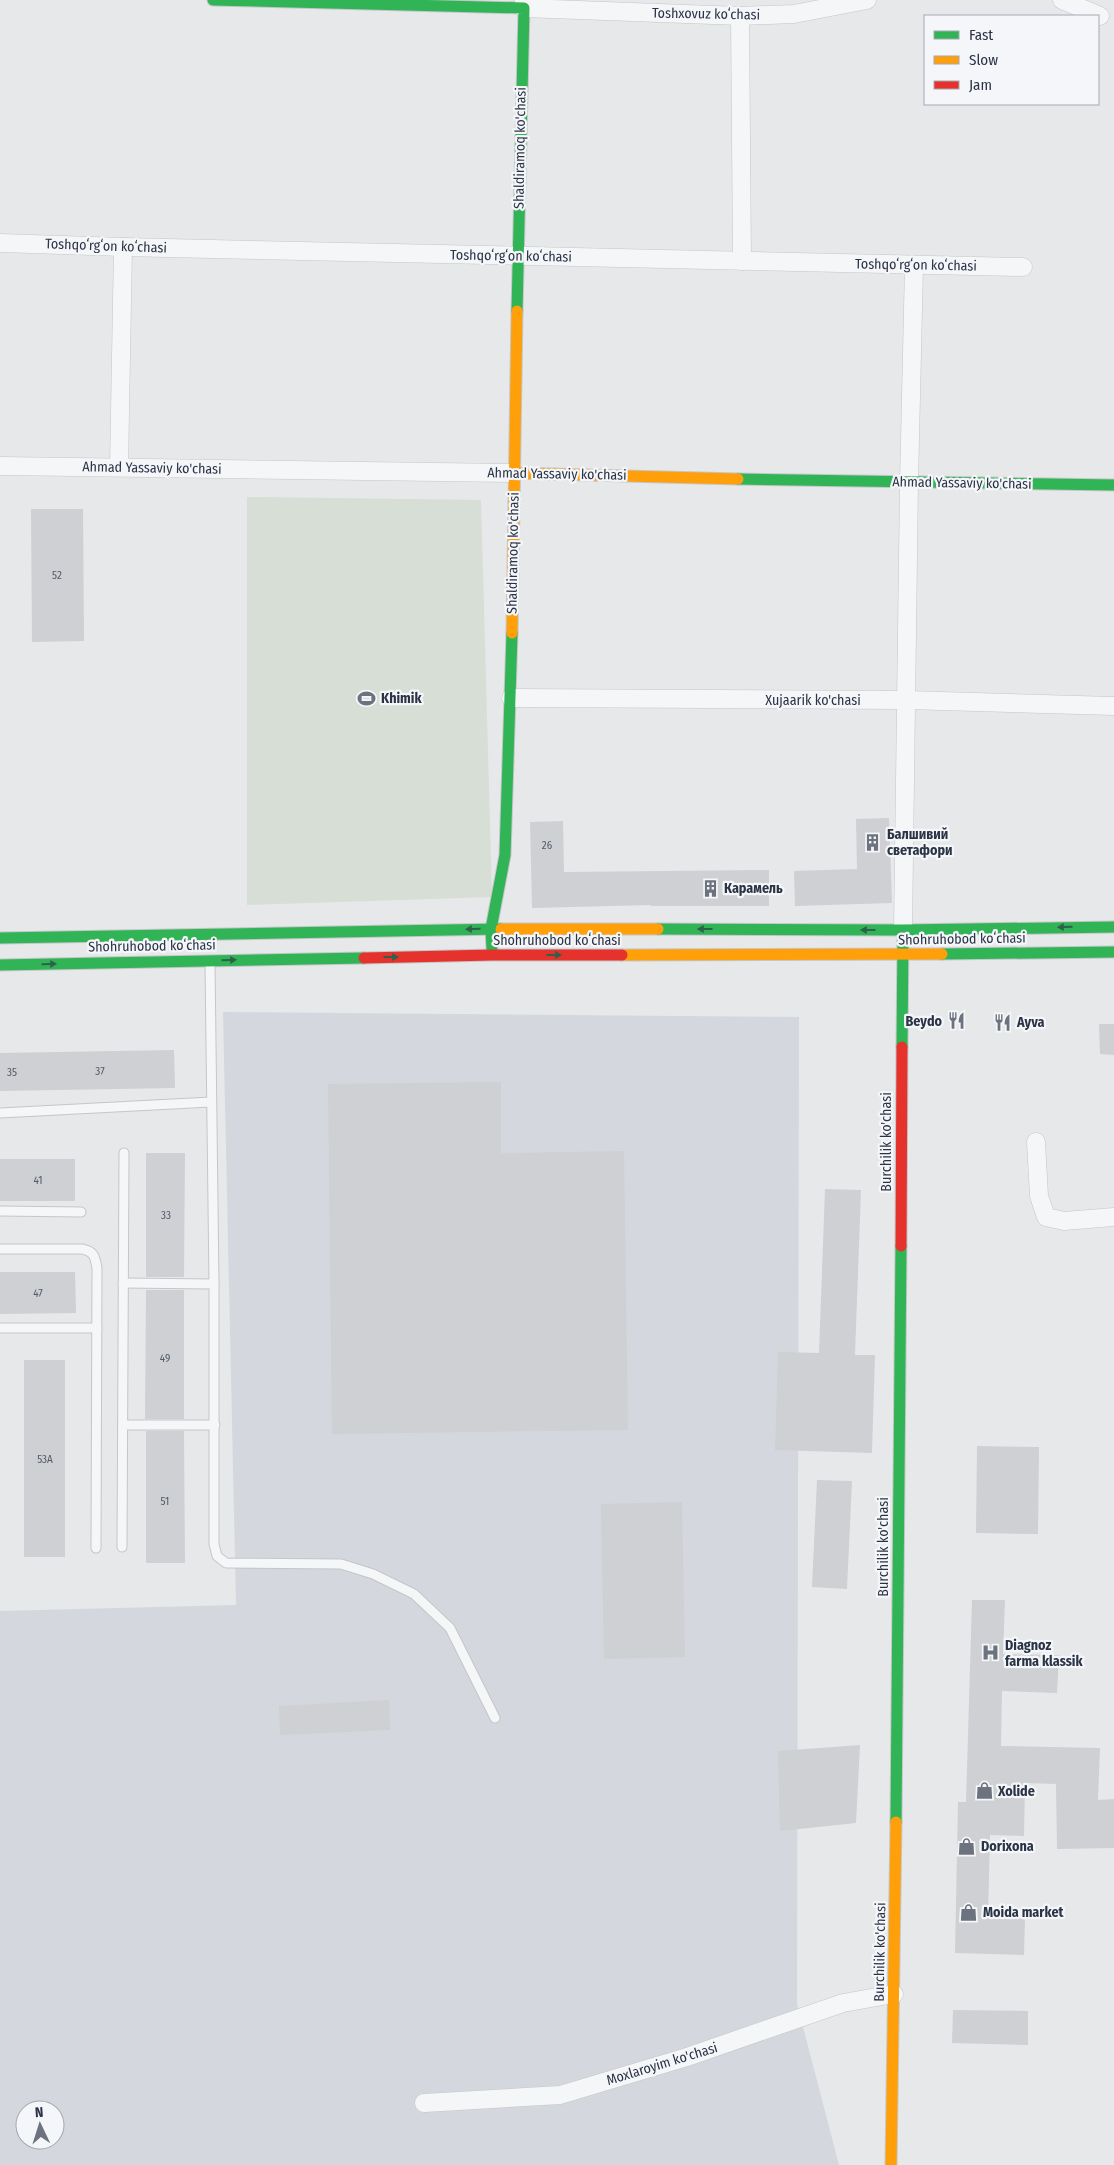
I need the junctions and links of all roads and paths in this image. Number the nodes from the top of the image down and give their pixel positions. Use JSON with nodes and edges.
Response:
{"nodes":[{"id":1,"x":213,"y":0,"type":"edge"},
{"id":2,"x":867,"y":0,"type":"edge"},
{"id":3,"x":1062,"y":0,"type":"edge"},
{"id":4,"x":524,"y":4,"type":"edge"},
{"id":5,"x":1098,"y":15,"type":"edge"},
{"id":6,"x":740,"y":16,"type":"junction"},
{"id":7,"x":0,"y":243,"type":"edge"},
{"id":8,"x":123,"y":247,"type":"junction"},
{"id":9,"x":518,"y":256,"type":"junction"},
{"id":10,"x":742,"y":261,"type":"junction"},
{"id":11,"x":914,"y":266,"type":"junction"},
{"id":12,"x":1023,"y":267,"type":"dead end"},
{"id":13,"x":0,"y":466,"type":"edge"},
{"id":14,"x":119,"y":467,"type":"junction"},
{"id":15,"x":513,"y":473,"type":"junction"},
{"id":16,"x":909,"y":483,"type":"junction"},
{"id":17,"x":1114,"y":485,"type":"edge"},
{"id":18,"x":511,"y":698,"type":"junction"},
{"id":19,"x":907,"y":700,"type":"junction"},
{"id":20,"x":1114,"y":706,"type":"edge"},
{"id":21,"x":1114,"y":927,"type":"edge"},
{"id":22,"x":491,"y":929,"type":"junction"},
{"id":23,"x":903,"y":930,"type":"junction"},
{"id":24,"x":0,"y":938,"type":"edge"},
{"id":25,"x":1114,"y":952,"type":"edge"},
{"id":26,"x":902,"y":954,"type":"junction"},
{"id":27,"x":492,"y":955,"type":"junction"},
{"id":28,"x":210,"y":960,"type":"junction"},
{"id":29,"x":0,"y":965,"type":"edge"},
{"id":30,"x":211,"y":1102,"type":"junction"},
{"id":31,"x":0,"y":1114,"type":"edge"},
{"id":32,"x":1036,"y":1142,"type":"dead end"},
{"id":33,"x":124,"y":1153,"type":"dead end"},
{"id":34,"x":0,"y":1211,"type":"edge"},
{"id":35,"x":81,"y":1212,"type":"dead end"},
{"id":36,"x":1114,"y":1217,"type":"edge"},
{"id":37,"x":0,"y":1249,"type":"edge"},
{"id":38,"x":123,"y":1284,"type":"junction"},
{"id":39,"x":214,"y":1284,"type":"junction"},
{"id":40,"x":0,"y":1328,"type":"edge"},
{"id":41,"x":97,"y":1328,"type":"junction"},
{"id":42,"x":123,"y":1425,"type":"junction"},
{"id":43,"x":215,"y":1425,"type":"junction"},
{"id":44,"x":122,"y":1547,"type":"dead end"},
{"id":45,"x":96,"y":1548,"type":"dead end"},
{"id":46,"x":495,"y":1718,"type":"dead end"},
{"id":47,"x":894,"y":1994,"type":"junction"},
{"id":48,"x":424,"y":2103,"type":"dead end"},
{"id":49,"x":891,"y":2165,"type":"edge"}],
"edges":[{"from":1,"to":4,"type":"main road","name":"Toshxovuz koʻchasi"},
{"from":2,"to":6,"type":"street","name":"Toshxovuz koʻchasi"},
{"from":3,"to":5,"type":"street"},
{"from":4,"to":6,"type":"street","name":"Toshxovuz koʻchasi"},
{"from":4,"to":9,"type":"main road","name":"Shaldiramoq ko'chasi"},
{"from":6,"to":10,"type":"street"},
{"from":7,"to":8,"type":"street","name":"Toshqoʻrgʻon koʻchasi"},
{"from":8,"to":9,"type":"street","name":"Toshqoʻrgʻon koʻchasi"},
{"from":8,"to":14,"type":"street"},
{"from":9,"to":10,"type":"street","name":"Toshqoʻrgʻon koʻchasi"},
{"from":9,"to":15,"type":"main road","name":"Shaldiramoq ko'chasi"},
{"from":10,"to":11,"type":"street","name":"Toshqoʻrgʻon koʻchasi"},
{"from":11,"to":12,"type":"street","name":"Toshqoʻrgʻon koʻchasi"},
{"from":11,"to":16,"type":"street"},
{"from":13,"to":14,"type":"street","name":"Ahmad Yassaviy ko'chasi"},
{"from":14,"to":15,"type":"street","name":"Ahmad Yassaviy ko'chasi"},
{"from":15,"to":16,"type":"main road","name":"Ahmad Yassaviy ko'chasi"},
{"from":15,"to":18,"type":"main road","name":"Shaldiramoq ko'chasi"},
{"from":16,"to":17,"type":"main road","name":"Ahmad Yassaviy ko'chasi"},
{"from":16,"to":19,"type":"street"},
{"from":18,"to":19,"type":"street","name":"Xujaarik ko'chasi"},
{"from":18,"to":22,"type":"main road","name":"Shaldiramoq ko'chasi"},
{"from":19,"to":20,"type":"street","name":"Xujaarik ko'chasi"},
{"from":19,"to":23,"type":"street"},
{"from":21,"to":23,"type":"main road","name":"Shohruhobod koʻchasi","one_way":true},
{"from":23,"to":22,"type":"main road","name":"Shohruhobod koʻchasi","one_way":true},
{"from":22,"to":24,"type":"main road","name":"Shohruhobod koʻchasi","one_way":true},
{"from":22,"to":27,"type":"main road","name":"Shaldiramoq ko'chasi"},
{"from":23,"to":26,"type":"main road","name":"Burchilik ko'chasi"},
{"from":25,"to":26,"type":"main road","name":"Shohruhobod koʻchasi"},
{"from":27,"to":26,"type":"main road","name":"Shohruhobod koʻchasi","one_way":true},
{"from":26,"to":47,"type":"main road","name":"Burchilik ko'chasi"},
{"from":28,"to":27,"type":"main road","name":"Shohruhobod koʻchasi","one_way":true},
{"from":29,"to":28,"type":"main road","name":"Shohruhobod koʻchasi","one_way":true},
{"from":28,"to":30,"type":"lane"},
{"from":30,"to":31,"type":"lane"},
{"from":30,"to":39,"type":"lane"},
{"from":32,"to":36,"type":"street"},
{"from":33,"to":38,"type":"lane"},
{"from":34,"to":35,"type":"lane"},
{"from":37,"to":41,"type":"lane"},
{"from":38,"to":39,"type":"lane"},
{"from":38,"to":42,"type":"lane"},
{"from":39,"to":43,"type":"lane"},
{"from":40,"to":41,"type":"lane"},
{"from":41,"to":45,"type":"lane"},
{"from":42,"to":43,"type":"lane"},
{"from":42,"to":44,"type":"lane"},
{"from":43,"to":46,"type":"lane"},
{"from":47,"to":48,"type":"street","name":"Moxlaroyim ko'chasi"},
{"from":47,"to":49,"type":"main road","name":"Burchilik ko'chasi"}]}
